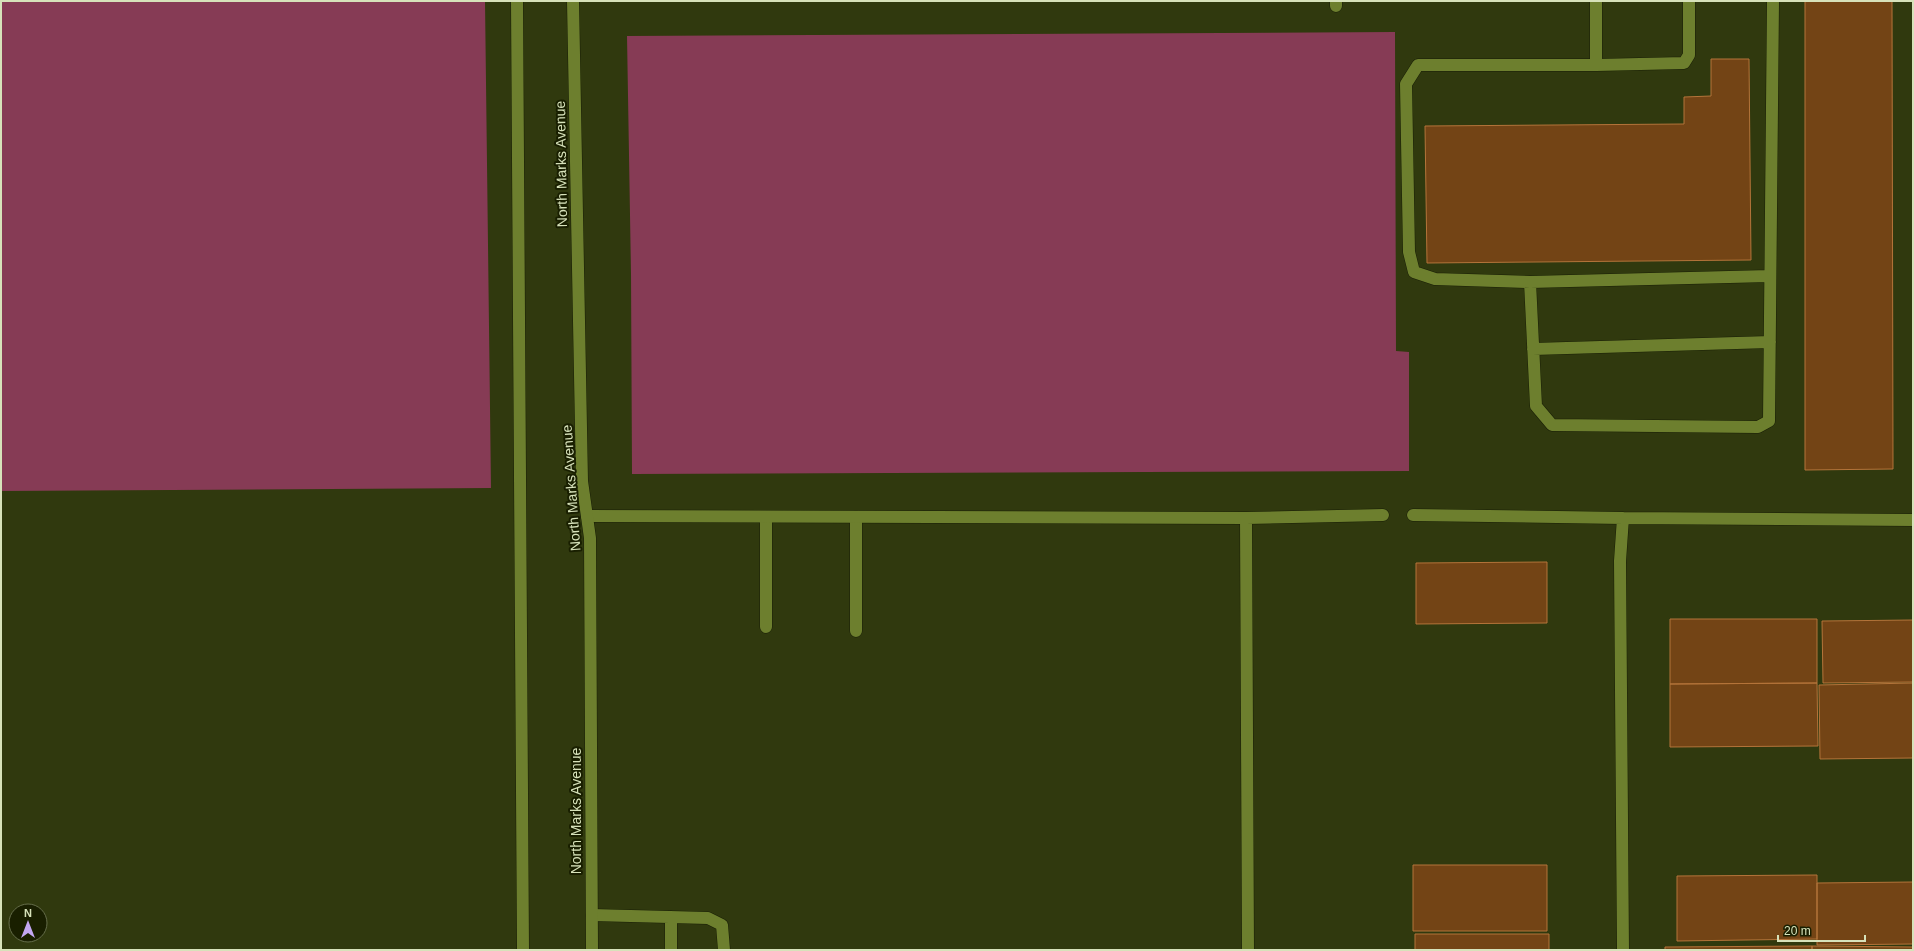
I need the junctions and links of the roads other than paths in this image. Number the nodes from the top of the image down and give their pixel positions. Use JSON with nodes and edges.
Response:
{"nodes":[{"id":1,"x":517,"y":1,"type":"edge"},
{"id":2,"x":574,"y":1,"type":"edge"},
{"id":3,"x":1596,"y":1,"type":"edge"},
{"id":4,"x":1689,"y":1,"type":"edge"},
{"id":5,"x":1773,"y":1,"type":"edge"},
{"id":6,"x":1596,"y":65,"type":"junction"},
{"id":7,"x":1769,"y":276,"type":"junction"},
{"id":8,"x":1530,"y":282,"type":"junction"},
{"id":9,"x":1770,"y":342,"type":"junction"},
{"id":10,"x":1533,"y":349,"type":"junction"},
{"id":11,"x":1383,"y":515,"type":"dead end"},
{"id":12,"x":1413,"y":515,"type":"dead end"},
{"id":13,"x":587,"y":516,"type":"junction"},
{"id":14,"x":766,"y":517,"type":"junction"},
{"id":15,"x":856,"y":517,"type":"junction"},
{"id":16,"x":1246,"y":518,"type":"junction"},
{"id":17,"x":1623,"y":518,"type":"junction"},
{"id":18,"x":1913,"y":520,"type":"edge"},
{"id":19,"x":766,"y":627,"type":"dead end"},
{"id":20,"x":856,"y":631,"type":"dead end"},
{"id":21,"x":592,"y":915,"type":"junction"},
{"id":22,"x":671,"y":917,"type":"junction"},
{"id":23,"x":523,"y":950,"type":"edge"},
{"id":24,"x":592,"y":950,"type":"edge"},
{"id":25,"x":671,"y":950,"type":"edge"},
{"id":26,"x":724,"y":950,"type":"edge"},
{"id":27,"x":1248,"y":950,"type":"edge"},
{"id":28,"x":1623,"y":950,"type":"edge"}],
"edges":[{"from":1,"to":23,"type":"main road"},
{"from":2,"to":13,"type":"main road","name":"North Marks Avenue"},
{"from":3,"to":6,"type":"main road"},
{"from":4,"to":6,"type":"main road"},
{"from":5,"to":7,"type":"main road"},
{"from":6,"to":8,"type":"main road"},
{"from":7,"to":8,"type":"main road"},
{"from":7,"to":9,"type":"main road"},
{"from":8,"to":10,"type":"main road"},
{"from":9,"to":10,"type":"main road"},
{"from":9,"to":10,"type":"main road"},
{"from":11,"to":16,"type":"main road"},
{"from":12,"to":17,"type":"main road"},
{"from":13,"to":14,"type":"main road"},
{"from":13,"to":21,"type":"main road","name":"North Marks Avenue"},
{"from":14,"to":15,"type":"main road"},
{"from":14,"to":19,"type":"main road"},
{"from":15,"to":16,"type":"main road"},
{"from":15,"to":20,"type":"main road"},
{"from":16,"to":27,"type":"main road"},
{"from":17,"to":18,"type":"main road"},
{"from":17,"to":28,"type":"main road"},
{"from":21,"to":22,"type":"main road"},
{"from":21,"to":24,"type":"main road","name":"North Marks Avenue"},
{"from":22,"to":25,"type":"main road"},
{"from":22,"to":26,"type":"main road"}]}
